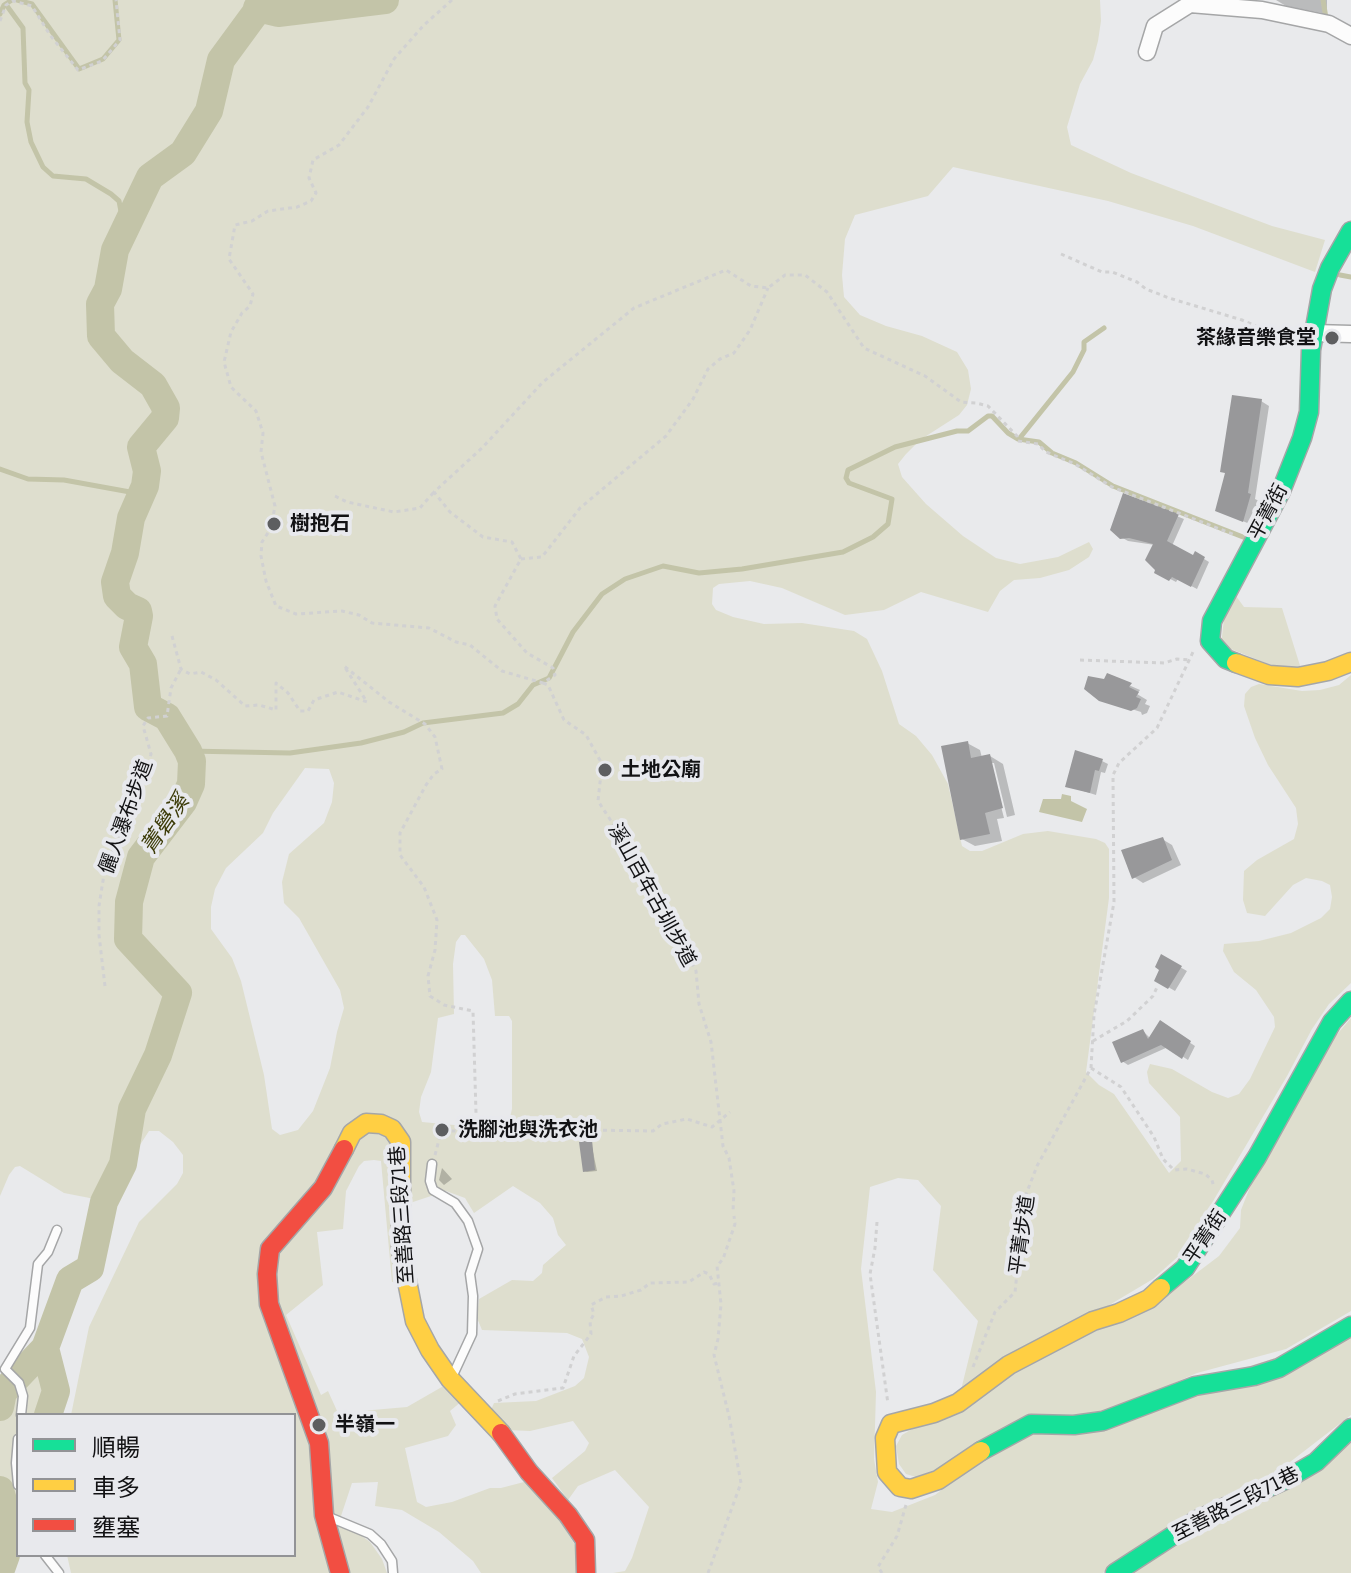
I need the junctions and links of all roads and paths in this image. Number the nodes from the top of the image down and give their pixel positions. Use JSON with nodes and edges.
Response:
{"nodes":[{"id":1,"x":116,"y":0,"type":"edge"},
{"id":2,"x":452,"y":0,"type":"edge"},
{"id":3,"x":5,"y":2,"type":"edge"},
{"id":4,"x":0,"y":21,"type":"edge"},
{"id":5,"x":1351,"y":36,"type":"edge"},
{"id":6,"x":1147,"y":52,"type":"dead end"},
{"id":7,"x":1351,"y":231,"type":"edge"},
{"id":8,"x":1061,"y":254,"type":"dead end"},
{"id":9,"x":768,"y":288,"type":"junction"},
{"id":10,"x":1351,"y":334,"type":"edge"},
{"id":11,"x":1313,"y":341,"type":"junction"},
{"id":12,"x":434,"y":492,"type":"junction"},
{"id":13,"x":335,"y":496,"type":"dead end"},
{"id":14,"x":1253,"y":542,"type":"junction"},
{"id":15,"x":521,"y":559,"type":"junction"},
{"id":16,"x":172,"y":636,"type":"dead end"},
{"id":17,"x":1210,"y":641,"type":"junction"},
{"id":18,"x":1080,"y":660,"type":"dead end"},
{"id":19,"x":1189,"y":660,"type":"junction"},
{"id":20,"x":1351,"y":662,"type":"edge"},
{"id":21,"x":181,"y":669,"type":"junction"},
{"id":22,"x":543,"y":683,"type":"junction"},
{"id":23,"x":1158,"y":985,"type":"dead end"},
{"id":24,"x":105,"y":986,"type":"dead end"},
{"id":25,"x":1351,"y":1001,"type":"edge"},
{"id":26,"x":1093,"y":1041,"type":"junction"},
{"id":27,"x":1091,"y":1068,"type":"junction"},
{"id":28,"x":730,"y":1112,"type":"dead end"},
{"id":29,"x":720,"y":1118,"type":"junction"},
{"id":30,"x":459,"y":1131,"type":"junction"},
{"id":31,"x":432,"y":1164,"type":"joint"},
{"id":32,"x":1215,"y":1191,"type":"dead end"},
{"id":33,"x":877,"y":1222,"type":"dead end"},
{"id":34,"x":57,"y":1230,"type":"dead end"},
{"id":35,"x":720,"y":1283,"type":"junction"},
{"id":36,"x":1351,"y":1326,"type":"edge"},
{"id":37,"x":969,"y":1377,"type":"dead end"},
{"id":38,"x":450,"y":1379,"type":"junction"},
{"id":39,"x":480,"y":1409,"type":"junction"},
{"id":40,"x":21,"y":1413,"type":"edge"},
{"id":41,"x":891,"y":1424,"type":"junction"},
{"id":42,"x":1351,"y":1428,"type":"edge"},
{"id":43,"x":911,"y":1489,"type":"junction"},
{"id":44,"x":324,"y":1515,"type":"junction"},
{"id":45,"x":47,"y":1557,"type":"edge"},
{"id":46,"x":59,"y":1573,"type":"edge"},
{"id":47,"x":340,"y":1573,"type":"edge"},
{"id":48,"x":393,"y":1573,"type":"edge"},
{"id":49,"x":586,"y":1573,"type":"edge"},
{"id":50,"x":708,"y":1573,"type":"edge"},
{"id":51,"x":882,"y":1573,"type":"edge"},
{"id":52,"x":1115,"y":1573,"type":"edge"}],
"edges":[{"from":1,"to":3,"type":"path"},
{"from":2,"to":22,"type":"path"},
{"from":3,"to":4,"type":"path"},
{"from":5,"to":6,"type":"street"},
{"from":7,"to":11,"type":"street","name":"平菁街"},
{"from":8,"to":11,"type":"path"},
{"from":9,"to":12,"type":"path"},
{"from":9,"to":14,"type":"path"},
{"from":9,"to":15,"type":"path"},
{"from":10,"to":11,"type":"street"},
{"from":11,"to":14,"type":"street","name":"平菁街"},
{"from":12,"to":13,"type":"path"},
{"from":12,"to":15,"type":"path"},
{"from":14,"to":17,"type":"street","name":"平菁街"},
{"from":15,"to":22,"type":"path","name":"溪山百年古圳步道"},
{"from":16,"to":21,"type":"path"},
{"from":17,"to":19,"type":"path"},
{"from":17,"to":20,"type":"street"},
{"from":18,"to":19,"type":"path"},
{"from":19,"to":26,"type":"path"},
{"from":21,"to":24,"type":"path","name":"儷人瀑布步道"},
{"from":21,"to":30,"type":"path"},
{"from":22,"to":29,"type":"path","name":"溪山百年古圳步道"},
{"from":23,"to":26,"type":"path"},
{"from":25,"to":41,"type":"street","name":"平菁街"},
{"from":26,"to":27,"type":"path"},
{"from":27,"to":32,"type":"path"},
{"from":27,"to":37,"type":"path","name":"平菁步道"},
{"from":28,"to":29,"type":"path"},
{"from":29,"to":30,"type":"path"},
{"from":29,"to":35,"type":"path","name":"溪山百年古圳步道"},
{"from":30,"to":31,"type":"path"},
{"from":31,"to":38,"type":"lane"},
{"from":33,"to":41,"type":"path"},
{"from":34,"to":40,"type":"lane"},
{"from":35,"to":39,"type":"path"},
{"from":35,"to":50,"type":"path","name":"溪山百年古圳步道"},
{"from":36,"to":43,"type":"street"},
{"from":38,"to":39,"type":"street","name":"至善路三段71巷"},
{"from":38,"to":44,"type":"street","name":"至善路三段71巷"},
{"from":39,"to":49,"type":"street","name":"至善路三段71巷"},
{"from":41,"to":43,"type":"street"},
{"from":42,"to":52,"type":"street","name":"至善路三段71巷"},
{"from":43,"to":51,"type":"path"},
{"from":44,"to":47,"type":"street","name":"至善路三段71巷"},
{"from":44,"to":48,"type":"lane"},
{"from":45,"to":46,"type":"lane"}]}
